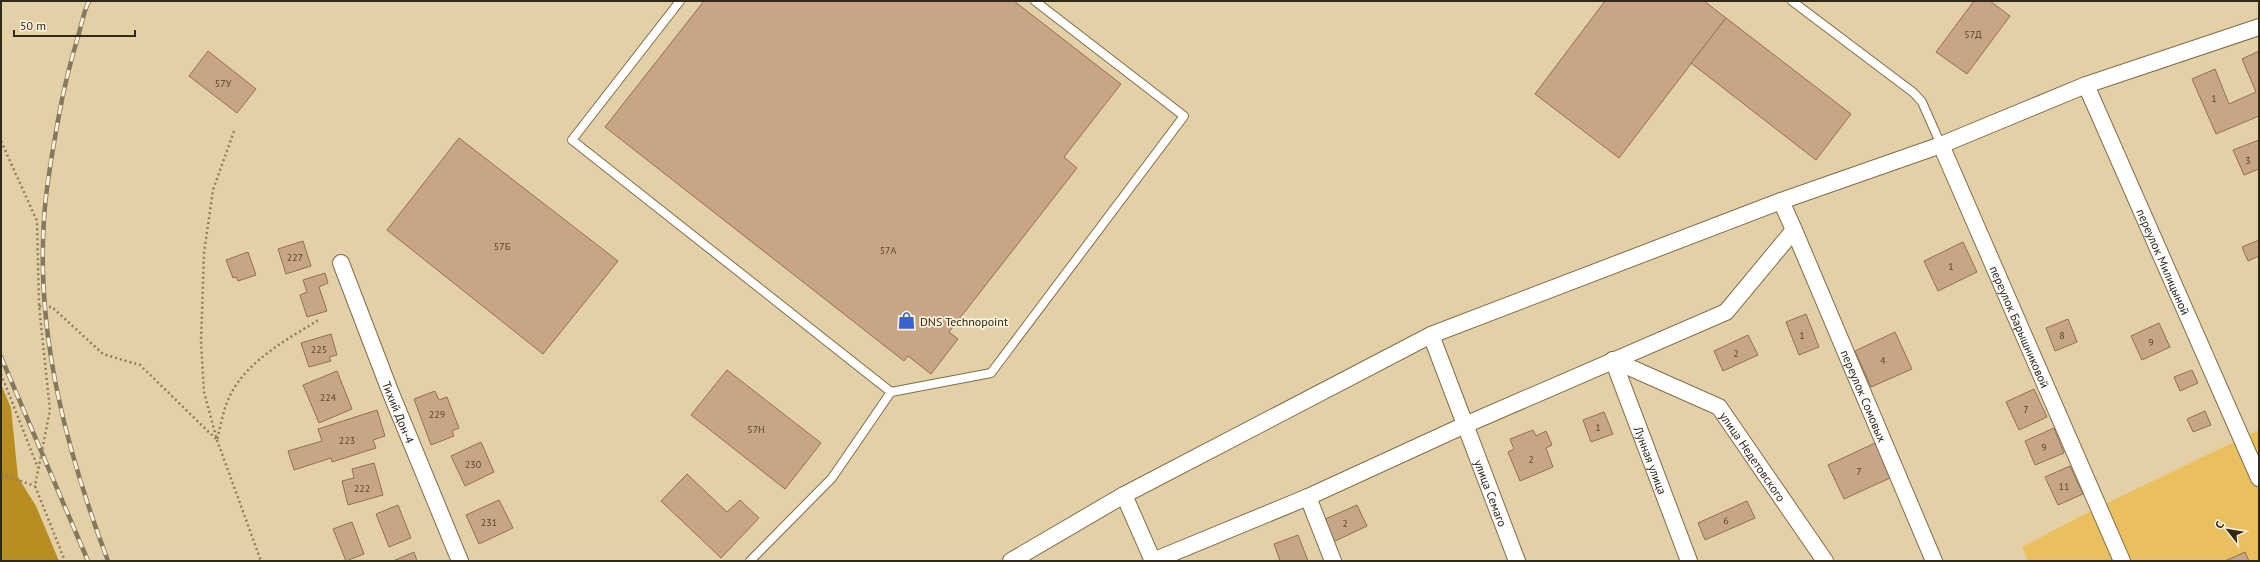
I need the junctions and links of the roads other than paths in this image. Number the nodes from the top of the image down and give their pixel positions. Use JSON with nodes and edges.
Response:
{"nodes":[{"id":1,"x":680,"y":1,"type":"edge"},
{"id":2,"x":1035,"y":1,"type":"edge"},
{"id":3,"x":1792,"y":1,"type":"edge"},
{"id":4,"x":2258,"y":30,"type":"edge"},
{"id":5,"x":2086,"y":85,"type":"junction"},
{"id":6,"x":1941,"y":145,"type":"junction"},
{"id":7,"x":1781,"y":201,"type":"junction"},
{"id":8,"x":1794,"y":230,"type":"junction"},
{"id":9,"x":341,"y":263,"type":"dead end"},
{"id":10,"x":1431,"y":335,"type":"junction"},
{"id":11,"x":1613,"y":360,"type":"junction"},
{"id":12,"x":891,"y":392,"type":"junction"},
{"id":13,"x":1465,"y":425,"type":"junction"},
{"id":14,"x":2259,"y":478,"type":"edge"},
{"id":15,"x":1124,"y":495,"type":"junction"},
{"id":16,"x":1308,"y":497,"type":"junction"},
{"id":17,"x":460,"y":561,"type":"edge"},
{"id":18,"x":750,"y":561,"type":"edge"},
{"id":19,"x":1011,"y":561,"type":"edge"},
{"id":20,"x":1153,"y":561,"type":"edge"},
{"id":21,"x":1332,"y":561,"type":"edge"},
{"id":22,"x":1517,"y":561,"type":"edge"},
{"id":23,"x":1689,"y":561,"type":"edge"},
{"id":24,"x":1825,"y":561,"type":"edge"},
{"id":25,"x":1934,"y":561,"type":"edge"},
{"id":26,"x":2122,"y":561,"type":"edge"}],
"edges":[{"from":1,"to":12,"type":"lane"},
{"from":2,"to":12,"type":"lane"},
{"from":3,"to":6,"type":"lane"},
{"from":4,"to":5,"type":"street"},
{"from":5,"to":6,"type":"street"},
{"from":5,"to":14,"type":"street","name":"переулок Милицыной"},
{"from":6,"to":7,"type":"street"},
{"from":6,"to":26,"type":"street","name":"переулок Барышниковой"},
{"from":7,"to":8,"type":"street","name":"переулок Сомовых"},
{"from":7,"to":10,"type":"street"},
{"from":8,"to":11,"type":"street"},
{"from":8,"to":25,"type":"street","name":"переулок Сомовых"},
{"from":9,"to":17,"type":"street","name":"Тихий Дон-4"},
{"from":10,"to":13,"type":"street","name":"улица Семаго"},
{"from":10,"to":15,"type":"street"},
{"from":11,"to":13,"type":"street"},
{"from":11,"to":23,"type":"street","name":"Лунная улица"},
{"from":11,"to":24,"type":"street","name":"улица Недетовского"},
{"from":12,"to":18,"type":"lane"},
{"from":13,"to":16,"type":"street"},
{"from":13,"to":22,"type":"street","name":"улица Семаго"},
{"from":15,"to":19,"type":"street"},
{"from":15,"to":20,"type":"street"},
{"from":16,"to":20,"type":"street"},
{"from":16,"to":21,"type":"street"}]}
